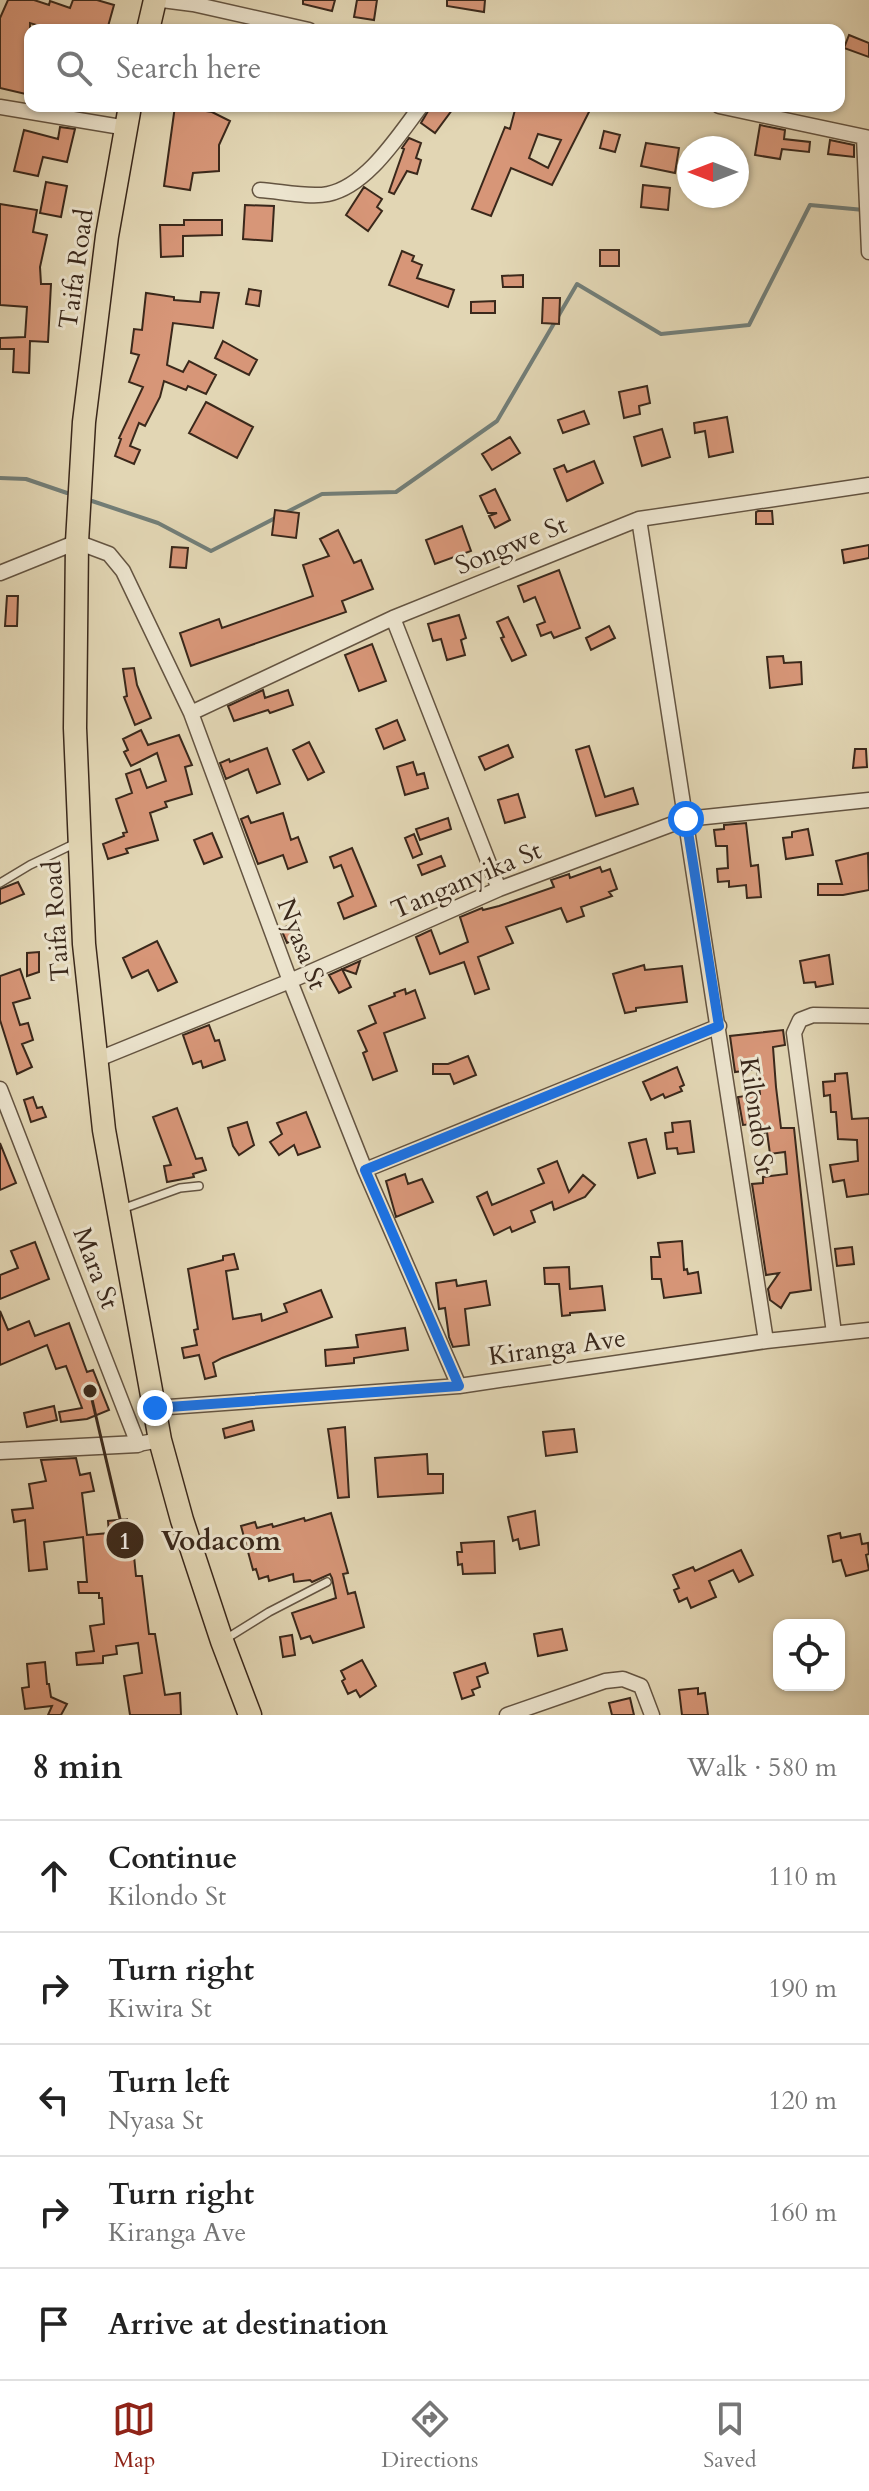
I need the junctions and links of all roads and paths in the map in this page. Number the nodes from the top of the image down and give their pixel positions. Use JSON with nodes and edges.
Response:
{"nodes":[{"id":1,"x":155,"y":0,"type":"edge"},
{"id":2,"x":162,"y":0,"type":"edge"},
{"id":3,"x":193,"y":2,"type":"edge"},
{"id":4,"x":149,"y":24,"type":"edge"},
{"id":5,"x":284,"y":24,"type":"edge"},
{"id":6,"x":0,"y":107,"type":"edge"},
{"id":7,"x":24,"y":109,"type":"edge"},
{"id":8,"x":64,"y":112,"type":"edge"},
{"id":9,"x":416,"y":112,"type":"edge"},
{"id":10,"x":750,"y":112,"type":"edge"},
{"id":11,"x":128,"y":117,"type":"edge"},
{"id":12,"x":866,"y":138,"type":"edge"},
{"id":13,"x":260,"y":190,"type":"dead end"},
{"id":14,"x":869,"y":252,"type":"edge"},
{"id":15,"x":869,"y":485,"type":"edge"},
{"id":16,"x":639,"y":519,"type":"junction"},
{"id":17,"x":77,"y":542,"type":"junction"},
{"id":18,"x":0,"y":573,"type":"edge"},
{"id":19,"x":393,"y":618,"type":"junction"},
{"id":20,"x":191,"y":713,"type":"junction"},
{"id":21,"x":869,"y":800,"type":"edge"},
{"id":22,"x":686,"y":819,"type":"junction"},
{"id":23,"x":78,"y":842,"type":"junction"},
{"id":24,"x":0,"y":883,"type":"edge"},
{"id":25,"x":499,"y":889,"type":"junction"},
{"id":26,"x":290,"y":981,"type":"junction"},
{"id":27,"x":869,"y":1016,"type":"edge"},
{"id":28,"x":719,"y":1026,"type":"junction"},
{"id":29,"x":96,"y":1060,"type":"junction"},
{"id":30,"x":0,"y":1089,"type":"edge"},
{"id":31,"x":365,"y":1170,"type":"junction"},
{"id":32,"x":199,"y":1186,"type":"dead end"},
{"id":33,"x":120,"y":1210,"type":"junction"},
{"id":34,"x":869,"y":1330,"type":"edge"},
{"id":35,"x":834,"y":1333,"type":"junction"},
{"id":36,"x":766,"y":1341,"type":"junction"},
{"id":37,"x":459,"y":1386,"type":"junction"},
{"id":38,"x":155,"y":1408,"type":"junction"},
{"id":39,"x":149,"y":1442,"type":"junction"},
{"id":40,"x":0,"y":1451,"type":"edge"},
{"id":41,"x":327,"y":1582,"type":"dead end"},
{"id":42,"x":222,"y":1641,"type":"junction"},
{"id":43,"x":250,"y":1715,"type":"edge"},
{"id":44,"x":507,"y":1715,"type":"edge"},
{"id":45,"x":652,"y":1715,"type":"edge"}],
"edges":[{"from":1,"to":4,"type":"highway"},
{"from":2,"to":3,"type":"street"},
{"from":3,"to":5,"type":"street"},
{"from":6,"to":7,"type":"street"},
{"from":8,"to":11,"type":"street"},
{"from":9,"to":13,"type":"street"},
{"from":10,"to":12,"type":"street"},
{"from":11,"to":17,"type":"highway","name":"Taifa Road"},
{"from":12,"to":14,"type":"street"},
{"from":15,"to":16,"type":"street","name":"Songwe St"},
{"from":16,"to":19,"type":"street","name":"Songwe St"},
{"from":16,"to":22,"type":"street","name":"Kilondo St"},
{"from":17,"to":18,"type":"street"},
{"from":17,"to":20,"type":"street","name":"Nyasa St"},
{"from":17,"to":23,"type":"highway","name":"Taifa Road"},
{"from":19,"to":20,"type":"street","name":"Songwe St"},
{"from":19,"to":25,"type":"street"},
{"from":20,"to":26,"type":"street","name":"Nyasa St"},
{"from":21,"to":22,"type":"street","name":"Tanganyika St"},
{"from":22,"to":25,"type":"street","name":"Tanganyika St"},
{"from":22,"to":28,"type":"street","name":"Kilondo St"},
{"from":23,"to":24,"type":"lane"},
{"from":23,"to":29,"type":"highway","name":"Taifa Road"},
{"from":25,"to":26,"type":"street","name":"Tanganyika St"},
{"from":26,"to":29,"type":"street","name":"Tanganyika St"},
{"from":26,"to":31,"type":"street","name":"Nyasa St"},
{"from":27,"to":35,"type":"street"},
{"from":28,"to":31,"type":"street"},
{"from":28,"to":36,"type":"street","name":"Kilondo St"},
{"from":29,"to":33,"type":"highway","name":"Taifa Road"},
{"from":30,"to":39,"type":"street","name":"Mara St"},
{"from":31,"to":37,"type":"street","name":"Nyasa St"},
{"from":32,"to":33,"type":"lane"},
{"from":33,"to":38,"type":"highway","name":"Taifa Road"},
{"from":34,"to":35,"type":"street","name":"Kiranga Ave"},
{"from":35,"to":36,"type":"street","name":"Kiranga Ave"},
{"from":36,"to":37,"type":"street","name":"Kiranga Ave"},
{"from":37,"to":38,"type":"street","name":"Kiranga Ave"},
{"from":38,"to":39,"type":"highway","name":"Taifa Road"},
{"from":39,"to":40,"type":"street"},
{"from":39,"to":42,"type":"highway","name":"Taifa Road"},
{"from":41,"to":42,"type":"lane"},
{"from":42,"to":43,"type":"highway","name":"Taifa Road"},
{"from":44,"to":45,"type":"street"}]}
